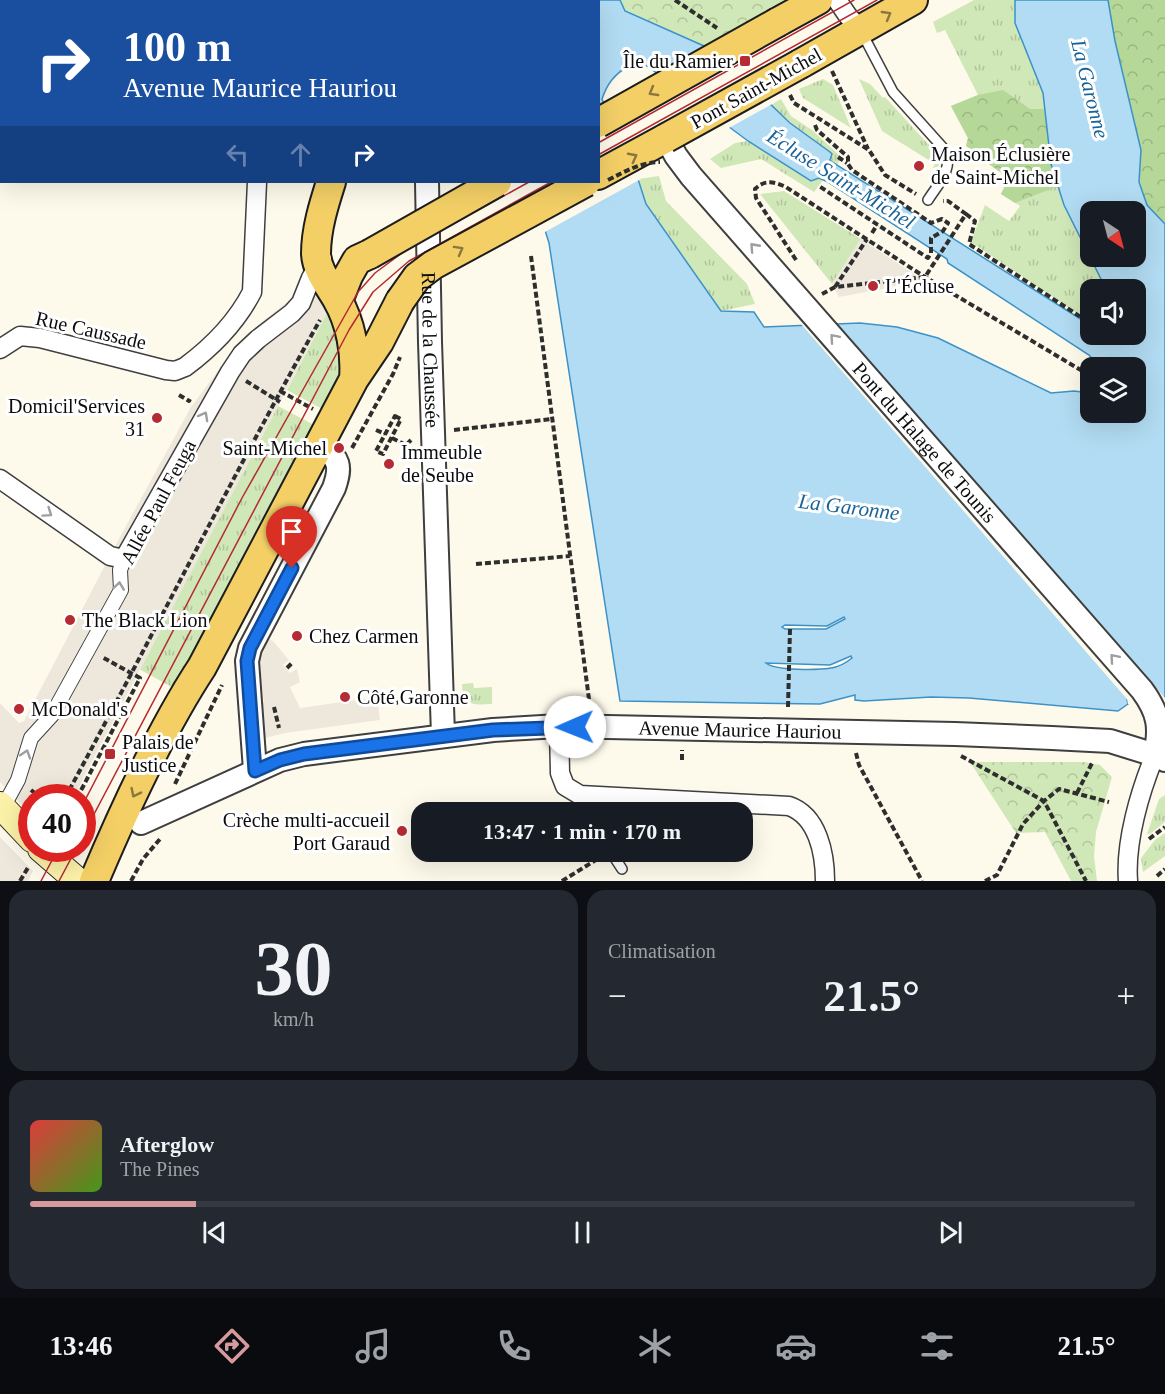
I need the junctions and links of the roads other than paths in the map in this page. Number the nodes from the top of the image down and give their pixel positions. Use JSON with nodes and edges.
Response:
{"nodes":[{"id":1,"x":818,"y":0,"type":"edge"},
{"id":2,"x":837,"y":0,"type":"edge"},
{"id":3,"x":913,"y":0,"type":"edge"},
{"id":4,"x":861,"y":30,"type":"junction"},
{"id":5,"x":600,"y":122,"type":"edge"},
{"id":6,"x":666,"y":138,"type":"junction"},
{"id":7,"x":600,"y":174,"type":"edge"},
{"id":8,"x":257,"y":183,"type":"edge"},
{"id":9,"x":332,"y":183,"type":"edge"},
{"id":10,"x":427,"y":183,"type":"edge"},
{"id":11,"x":495,"y":183,"type":"edge"},
{"id":12,"x":584,"y":183,"type":"edge"},
{"id":13,"x":928,"y":200,"type":"road end"},
{"id":14,"x":321,"y":249,"type":"junction"},
{"id":15,"x":363,"y":257,"type":"junction"},
{"id":16,"x":331,"y":306,"type":"junction"},
{"id":17,"x":0,"y":349,"type":"edge"},
{"id":18,"x":354,"y":380,"type":"junction"},
{"id":19,"x":327,"y":432,"type":"junction"},
{"id":20,"x":0,"y":479,"type":"edge"},
{"id":21,"x":124,"y":559,"type":"junction"},
{"id":22,"x":202,"y":667,"type":"junction"},
{"id":23,"x":559,"y":726,"type":"junction"},
{"id":24,"x":443,"y":735,"type":"junction"},
{"id":25,"x":1160,"y":758,"type":"edge"},
{"id":26,"x":255,"y":771,"type":"junction"},
{"id":27,"x":601,"y":802,"type":"edge"},
{"id":28,"x":753,"y":806,"type":"edge"},
{"id":29,"x":1,"y":808,"type":"edge"},
{"id":30,"x":18,"y":825,"type":"edge"},
{"id":31,"x":152,"y":830,"type":"junction"},
{"id":32,"x":44,"y":862,"type":"edge"},
{"id":33,"x":618,"y":862,"type":"edge"},
{"id":34,"x":622,"y":869,"type":"dead end"},
{"id":35,"x":78,"y":881,"type":"edge"},
{"id":36,"x":94,"y":881,"type":"edge"},
{"id":37,"x":100,"y":881,"type":"edge"},
{"id":38,"x":825,"y":881,"type":"edge"},
{"id":39,"x":1128,"y":881,"type":"edge"}],
"edges":[{"from":1,"to":5,"type":"main road","one_way":true,"bridge":true},
{"from":2,"to":4,"type":"street"},
{"from":4,"to":3,"type":"main road","name":"Pont Saint-Michel","one_way":true},
{"from":4,"to":6,"type":"main road","name":"Pont Saint-Michel","bridge":true},
{"from":4,"to":13,"type":"lane"},
{"from":7,"to":6,"type":"main road","name":"Pont Saint-Michel","one_way":true},
{"from":25,"to":6,"type":"street","name":"Pont du Halage de Tounis","one_way":true},
{"from":8,"to":17,"type":"street","name":"Rue Caussade"},
{"from":9,"to":14,"type":"main road"},
{"from":10,"to":24,"type":"street","name":"Rue de la Chaussée"},
{"from":11,"to":15,"type":"main road","bridge":true},
{"from":18,"to":12,"type":"main road","one_way":true,"bridge":true},
{"from":14,"to":15,"type":"main road"},
{"from":14,"to":16,"type":"main road"},
{"from":21,"to":14,"type":"street","name":"Allée Paul Feuga","one_way":true},
{"from":15,"to":16,"type":"main road"},
{"from":16,"to":18,"type":"main road"},
{"from":18,"to":19,"type":"main road"},
{"from":19,"to":22,"type":"main road"},
{"from":19,"to":26,"type":"street"},
{"from":20,"to":21,"type":"street","one_way":true},
{"from":29,"to":21,"type":"street","name":"Allée Paul Feuga","one_way":true},
{"from":22,"to":31,"type":"main road"},
{"from":22,"to":36,"type":"main road","one_way":true},
{"from":23,"to":24,"type":"street","name":"Avenue Maurice Hauriou"},
{"from":23,"to":25,"type":"street","name":"Avenue Maurice Hauriou"},
{"from":23,"to":27,"type":"street"},
{"from":24,"to":26,"type":"street","name":"Avenue Maurice Hauriou"},
{"from":25,"to":39,"type":"street"},
{"from":26,"to":31,"type":"street","name":"Avenue Maurice Hauriou"},
{"from":28,"to":38,"type":"street"},
{"from":29,"to":30,"type":"main road"},
{"from":31,"to":37,"type":"main road"},
{"from":32,"to":35,"type":"main road"},
{"from":33,"to":34,"type":"lane"}]}
